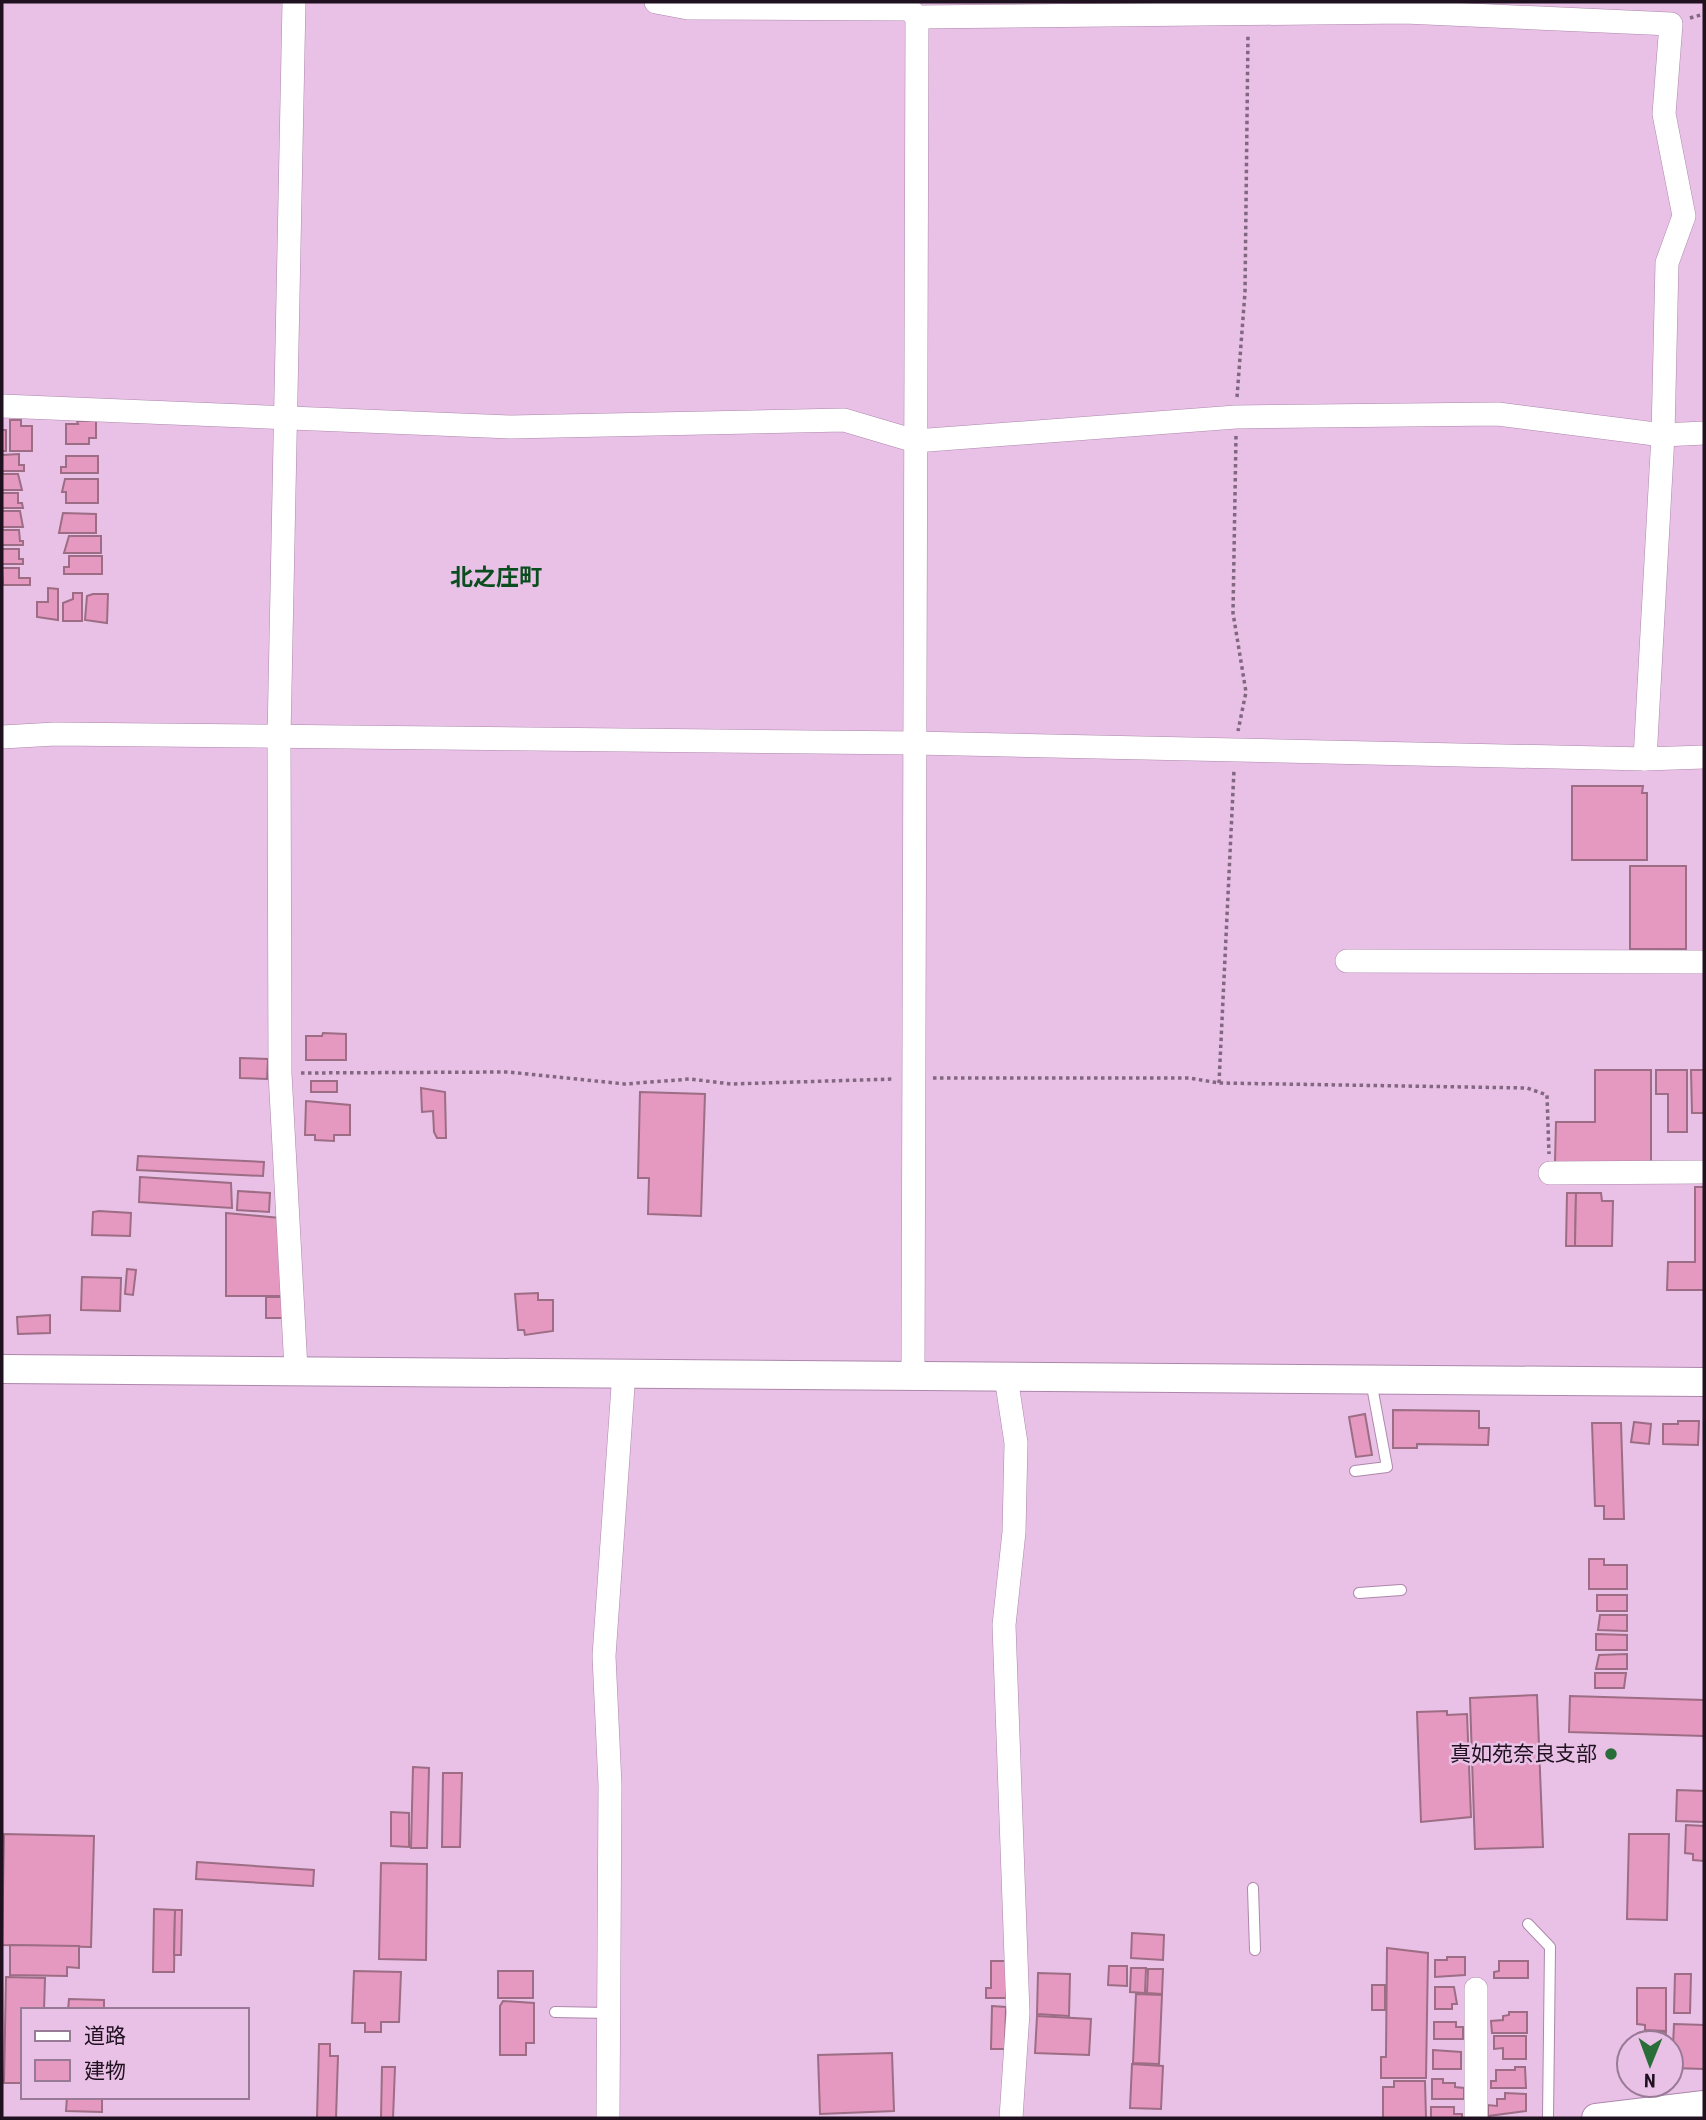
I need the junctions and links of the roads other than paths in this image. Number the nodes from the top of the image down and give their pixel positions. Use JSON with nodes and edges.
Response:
{"nodes":[{"id":1,"x":294,"y":2,"type":"edge"},
{"id":2,"x":656,"y":2,"type":"edge"},
{"id":3,"x":912,"y":9,"type":"edge"},
{"id":4,"x":1527,"y":11,"type":"edge"},
{"id":5,"x":2,"y":406,"type":"edge"},
{"id":6,"x":286,"y":419,"type":"junction"},
{"id":7,"x":1704,"y":433,"type":"edge"},
{"id":8,"x":1662,"y":435,"type":"junction"},
{"id":9,"x":915,"y":441,"type":"junction"},
{"id":10,"x":2,"y":737,"type":"edge"},
{"id":11,"x":279,"y":737,"type":"junction"},
{"id":12,"x":915,"y":743,"type":"junction"},
{"id":13,"x":1704,"y":757,"type":"edge"},
{"id":14,"x":1645,"y":759,"type":"junction"},
{"id":15,"x":1347,"y":961,"type":"dead end"},
{"id":16,"x":1704,"y":962,"type":"edge"},
{"id":17,"x":1704,"y":1172,"type":"edge"},
{"id":18,"x":1550,"y":1173,"type":"road end"},
{"id":19,"x":2,"y":1369,"type":"edge"},
{"id":20,"x":296,"y":1370,"type":"junction"},
{"id":21,"x":624,"y":1372,"type":"junction"},
{"id":22,"x":913,"y":1375,"type":"junction"},
{"id":23,"x":1006,"y":1377,"type":"junction"},
{"id":24,"x":1371,"y":1381,"type":"junction"},
{"id":25,"x":1704,"y":1382,"type":"edge"},
{"id":26,"x":1355,"y":1471,"type":"dead end"},
{"id":27,"x":1401,"y":1590,"type":"dead end"},
{"id":28,"x":1359,"y":1592,"type":"dead end"},
{"id":29,"x":1253,"y":1888,"type":"dead end"},
{"id":30,"x":1528,"y":1924,"type":"dead end"},
{"id":31,"x":1255,"y":1950,"type":"dead end"},
{"id":32,"x":1476,"y":1989,"type":"dead end"},
{"id":33,"x":555,"y":2012,"type":"dead end"},
{"id":34,"x":608,"y":2013,"type":"junction"},
{"id":35,"x":1704,"y":2105,"type":"edge"},
{"id":36,"x":608,"y":2118,"type":"edge"},
{"id":37,"x":1011,"y":2118,"type":"edge"},
{"id":38,"x":1476,"y":2118,"type":"edge"},
{"id":39,"x":1548,"y":2118,"type":"edge"},
{"id":40,"x":1597,"y":2118,"type":"edge"}],
"edges":[{"from":1,"to":6,"type":"street"},
{"from":2,"to":3,"type":"street"},
{"from":3,"to":4,"type":"street"},
{"from":3,"to":9,"type":"street"},
{"from":4,"to":8,"type":"street"},
{"from":5,"to":6,"type":"street"},
{"from":6,"to":9,"type":"street"},
{"from":6,"to":11,"type":"street"},
{"from":7,"to":8,"type":"street"},
{"from":8,"to":9,"type":"street"},
{"from":8,"to":14,"type":"street"},
{"from":9,"to":12,"type":"street"},
{"from":10,"to":11,"type":"street"},
{"from":11,"to":12,"type":"street"},
{"from":11,"to":20,"type":"street"},
{"from":12,"to":14,"type":"street"},
{"from":12,"to":22,"type":"street"},
{"from":13,"to":14,"type":"street"},
{"from":15,"to":16,"type":"street"},
{"from":17,"to":18,"type":"street"},
{"from":19,"to":20,"type":"street"},
{"from":20,"to":21,"type":"street"},
{"from":21,"to":22,"type":"street"},
{"from":21,"to":34,"type":"street"},
{"from":22,"to":23,"type":"street"},
{"from":23,"to":24,"type":"street"},
{"from":23,"to":37,"type":"street"},
{"from":24,"to":25,"type":"street"},
{"from":24,"to":26,"type":"lane"},
{"from":27,"to":28,"type":"lane"},
{"from":29,"to":31,"type":"lane"},
{"from":30,"to":39,"type":"lane"},
{"from":32,"to":38,"type":"street"},
{"from":33,"to":34,"type":"lane"},
{"from":34,"to":36,"type":"street"},
{"from":35,"to":40,"type":"street"}]}
